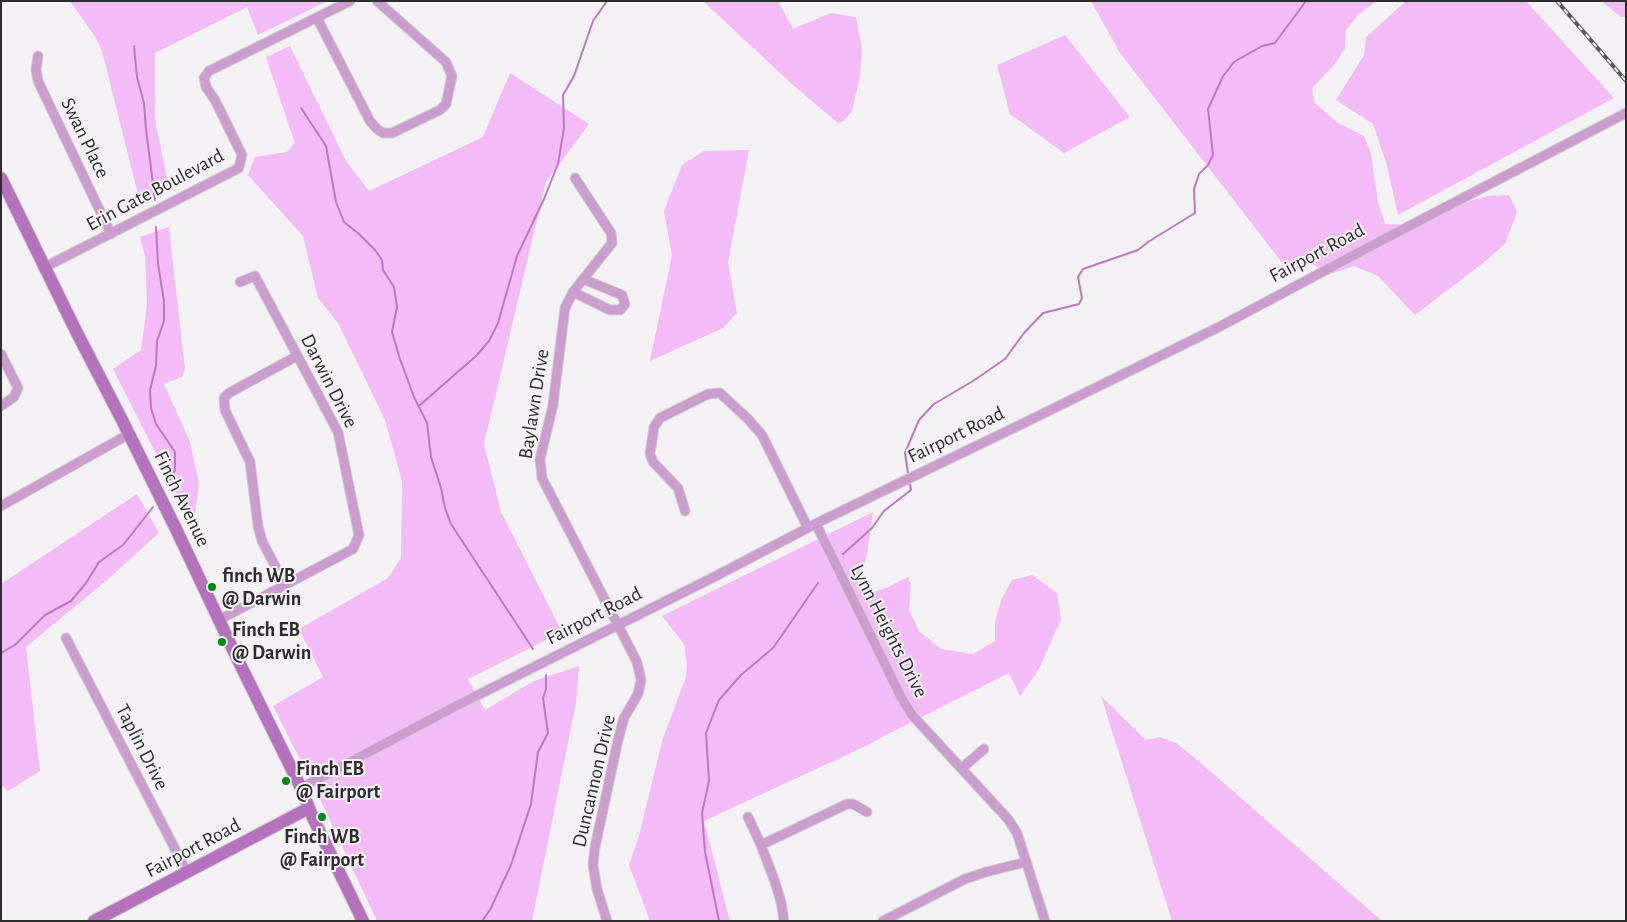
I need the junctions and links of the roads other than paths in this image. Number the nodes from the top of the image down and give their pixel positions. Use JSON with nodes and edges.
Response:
{"nodes":[{"id":1,"x":350,"y":1,"type":"edge"},
{"id":2,"x":377,"y":1,"type":"edge"},
{"id":3,"x":317,"y":18,"type":"junction"},
{"id":4,"x":38,"y":56,"type":"dead end"},
{"id":5,"x":1626,"y":113,"type":"edge"},
{"id":6,"x":1,"y":178,"type":"edge"},
{"id":7,"x":575,"y":178,"type":"dead end"},
{"id":8,"x":111,"y":234,"type":"junction"},
{"id":9,"x":45,"y":267,"type":"junction"},
{"id":10,"x":583,"y":279,"type":"junction"},
{"id":11,"x":240,"y":282,"type":"dead end"},
{"id":12,"x":573,"y":292,"type":"junction"},
{"id":13,"x":1,"y":354,"type":"edge"},
{"id":14,"x":297,"y":356,"type":"junction"},
{"id":15,"x":1,"y":406,"type":"edge"},
{"id":16,"x":129,"y":434,"type":"junction"},
{"id":17,"x":1,"y":506,"type":"edge"},
{"id":18,"x":685,"y":511,"type":"dead end"},
{"id":19,"x":812,"y":526,"type":"junction"},
{"id":20,"x":285,"y":585,"type":"junction"},
{"id":21,"x":219,"y":620,"type":"junction"},
{"id":22,"x":617,"y":625,"type":"junction"},
{"id":23,"x":66,"y":638,"type":"dead end"},
{"id":24,"x":984,"y":748,"type":"dead end"},
{"id":25,"x":962,"y":768,"type":"junction"},
{"id":26,"x":302,"y":788,"type":"junction"},
{"id":27,"x":309,"y":808,"type":"junction"},
{"id":28,"x":867,"y":812,"type":"dead end"},
{"id":29,"x":748,"y":817,"type":"dead end"},
{"id":30,"x":761,"y":845,"type":"junction"},
{"id":31,"x":1026,"y":862,"type":"junction"},
{"id":32,"x":188,"y":872,"type":"junction"},
{"id":33,"x":94,"y":921,"type":"edge"},
{"id":34,"x":363,"y":921,"type":"edge"},
{"id":35,"x":607,"y":921,"type":"edge"},
{"id":36,"x":784,"y":921,"type":"edge"},
{"id":37,"x":883,"y":921,"type":"edge"},
{"id":38,"x":1045,"y":921,"type":"edge"}],
"edges":[{"from":1,"to":3,"type":"street","name":"Erin Gate Boulevard"},
{"from":2,"to":3,"type":"street"},
{"from":3,"to":8,"type":"street","name":"Erin Gate Boulevard"},
{"from":4,"to":8,"type":"street","name":"Swan Place"},
{"from":5,"to":19,"type":"street","name":"Fairport Road"},
{"from":6,"to":9,"type":"main road","name":"Finch Avenue"},
{"from":7,"to":10,"type":"street","name":"Baylawn Drive"},
{"from":8,"to":9,"type":"street","name":"Erin Gate Boulevard"},
{"from":9,"to":16,"type":"main road","name":"Finch Avenue"},
{"from":10,"to":12,"type":"street","name":"Baylawn Drive"},
{"from":10,"to":12,"type":"street"},
{"from":11,"to":14,"type":"street","name":"Darwin Drive"},
{"from":12,"to":22,"type":"street","name":"Baylawn Drive"},
{"from":13,"to":15,"type":"street"},
{"from":14,"to":20,"type":"street","name":"Darwin Drive"},
{"from":14,"to":20,"type":"street"},
{"from":16,"to":17,"type":"street"},
{"from":16,"to":21,"type":"main road","name":"Finch Avenue"},
{"from":18,"to":19,"type":"street","name":"Lynn Heights Drive"},
{"from":19,"to":22,"type":"street","name":"Fairport Road"},
{"from":19,"to":25,"type":"street","name":"Lynn Heights Drive"},
{"from":20,"to":21,"type":"street","name":"Darwin Drive"},
{"from":21,"to":26,"type":"main road","name":"Finch Avenue"},
{"from":22,"to":26,"type":"street","name":"Fairport Road"},
{"from":22,"to":35,"type":"street","name":"Duncannon Drive"},
{"from":23,"to":32,"type":"street","name":"Taplin Drive"},
{"from":24,"to":25,"type":"street"},
{"from":25,"to":31,"type":"street","name":"Lynn Heights Drive"},
{"from":26,"to":27,"type":"main road","name":"Finch Avenue"},
{"from":27,"to":32,"type":"main road","name":"Fairport Road"},
{"from":27,"to":34,"type":"main road","name":"Finch Avenue"},
{"from":28,"to":30,"type":"street"},
{"from":29,"to":30,"type":"street"},
{"from":30,"to":36,"type":"street"},
{"from":31,"to":37,"type":"street"},
{"from":31,"to":38,"type":"street","name":"Lynn Heights Drive"},
{"from":32,"to":33,"type":"main road","name":"Fairport Road"}]}
